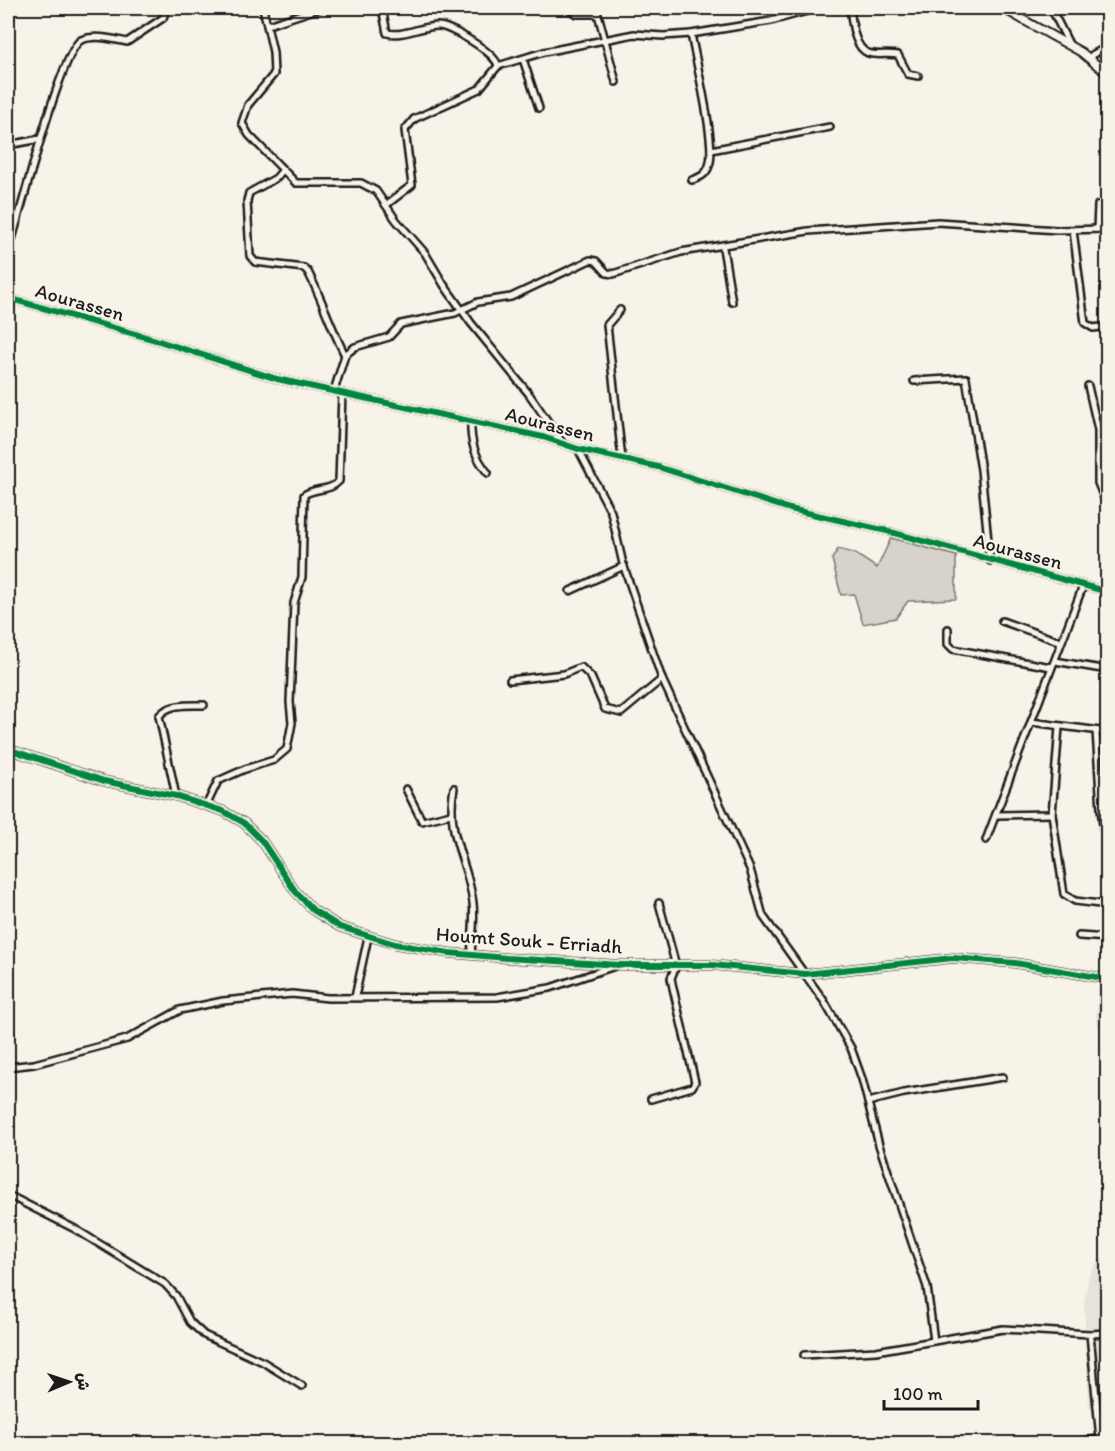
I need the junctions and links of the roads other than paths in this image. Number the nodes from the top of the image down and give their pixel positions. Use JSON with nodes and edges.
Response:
{"nodes":[{"id":1,"x":167,"y":8,"type":"edge"},
{"id":2,"x":263,"y":8,"type":"edge"},
{"id":3,"x":320,"y":8,"type":"edge"},
{"id":4,"x":382,"y":8,"type":"edge"},
{"id":5,"x":568,"y":8,"type":"edge"},
{"id":6,"x":818,"y":8,"type":"edge"},
{"id":7,"x":850,"y":8,"type":"edge"},
{"id":8,"x":1002,"y":8,"type":"edge"},
{"id":9,"x":1051,"y":8,"type":"edge"},
{"id":10,"x":268,"y":25,"type":"junction"},
{"id":11,"x":691,"y":34,"type":"junction"},
{"id":12,"x":604,"y":40,"type":"junction"},
{"id":13,"x":1107,"y":46,"type":"edge"},
{"id":14,"x":1072,"y":47,"type":"junction"},
{"id":15,"x":523,"y":59,"type":"junction"},
{"id":16,"x":1092,"y":61,"type":"junction"},
{"id":17,"x":498,"y":66,"type":"junction"},
{"id":18,"x":1107,"y":74,"type":"edge"},
{"id":19,"x":918,"y":76,"type":"dead end"},
{"id":20,"x":616,"y":82,"type":"dead end"},
{"id":21,"x":539,"y":108,"type":"dead end"},
{"id":22,"x":830,"y":127,"type":"dead end"},
{"id":23,"x":40,"y":139,"type":"junction"},
{"id":24,"x":8,"y":145,"type":"edge"},
{"id":25,"x":711,"y":150,"type":"junction"},
{"id":26,"x":282,"y":171,"type":"junction"},
{"id":27,"x":692,"y":180,"type":"dead end"},
{"id":28,"x":386,"y":205,"type":"junction"},
{"id":29,"x":1098,"y":205,"type":"dead end"},
{"id":30,"x":1097,"y":229,"type":"junction"},
{"id":31,"x":1107,"y":229,"type":"edge"},
{"id":32,"x":1073,"y":230,"type":"junction"},
{"id":33,"x":723,"y":248,"type":"junction"},
{"id":34,"x":8,"y":253,"type":"edge"},
{"id":35,"x":8,"y":298,"type":"edge"},
{"id":36,"x":732,"y":302,"type":"dead end"},
{"id":37,"x":462,"y":310,"type":"junction"},
{"id":38,"x":620,"y":310,"type":"dead end"},
{"id":39,"x":1107,"y":326,"type":"edge"},
{"id":40,"x":345,"y":355,"type":"junction"},
{"id":41,"x":914,"y":381,"type":"dead end"},
{"id":42,"x":1088,"y":386,"type":"dead end"},
{"id":43,"x":334,"y":390,"type":"junction"},
{"id":44,"x":342,"y":393,"type":"junction"},
{"id":45,"x":471,"y":422,"type":"junction"},
{"id":46,"x":563,"y":444,"type":"junction"},
{"id":47,"x":578,"y":449,"type":"junction"},
{"id":48,"x":622,"y":459,"type":"junction"},
{"id":49,"x":488,"y":473,"type":"dead end"},
{"id":50,"x":1107,"y":508,"type":"edge"},
{"id":51,"x":990,"y":561,"type":"junction"},
{"id":52,"x":624,"y":566,"type":"junction"},
{"id":53,"x":1083,"y":586,"type":"junction"},
{"id":54,"x":570,"y":591,"type":"dead end"},
{"id":55,"x":1107,"y":592,"type":"edge"},
{"id":56,"x":1002,"y":621,"type":"dead end"},
{"id":57,"x":948,"y":629,"type":"dead end"},
{"id":58,"x":1062,"y":642,"type":"junction"},
{"id":59,"x":1053,"y":664,"type":"junction"},
{"id":60,"x":1107,"y":670,"type":"edge"},
{"id":61,"x":662,"y":679,"type":"junction"},
{"id":62,"x":510,"y":680,"type":"dead end"},
{"id":63,"x":204,"y":705,"type":"dead end"},
{"id":64,"x":1030,"y":722,"type":"junction"},
{"id":65,"x":1059,"y":727,"type":"junction"},
{"id":66,"x":1096,"y":731,"type":"junction"},
{"id":67,"x":1107,"y":732,"type":"edge"},
{"id":68,"x":8,"y":749,"type":"edge"},
{"id":69,"x":454,"y":788,"type":"dead end"},
{"id":70,"x":406,"y":789,"type":"dead end"},
{"id":71,"x":176,"y":796,"type":"junction"},
{"id":72,"x":207,"y":804,"type":"junction"},
{"id":73,"x":1107,"y":808,"type":"edge"},
{"id":74,"x":1101,"y":809,"type":"junction"},
{"id":75,"x":451,"y":814,"type":"junction"},
{"id":76,"x":1052,"y":814,"type":"junction"},
{"id":77,"x":997,"y":815,"type":"junction"},
{"id":78,"x":986,"y":840,"type":"dead end"},
{"id":79,"x":1107,"y":868,"type":"edge"},
{"id":80,"x":659,"y":903,"type":"dead end"},
{"id":81,"x":1107,"y":905,"type":"edge"},
{"id":82,"x":1079,"y":936,"type":"dead end"},
{"id":83,"x":368,"y":938,"type":"junction"},
{"id":84,"x":1107,"y":938,"type":"edge"},
{"id":85,"x":471,"y":955,"type":"junction"},
{"id":86,"x":620,"y":965,"type":"junction"},
{"id":87,"x":675,"y":966,"type":"junction"},
{"id":88,"x":804,"y":974,"type":"junction"},
{"id":89,"x":1107,"y":979,"type":"edge"},
{"id":90,"x":355,"y":997,"type":"junction"},
{"id":91,"x":8,"y":1067,"type":"edge"},
{"id":92,"x":1003,"y":1077,"type":"dead end"},
{"id":93,"x":651,"y":1100,"type":"dead end"},
{"id":94,"x":868,"y":1102,"type":"junction"},
{"id":95,"x":8,"y":1195,"type":"edge"},
{"id":96,"x":1107,"y":1333,"type":"edge"},
{"id":97,"x":1090,"y":1334,"type":"junction"},
{"id":98,"x":934,"y":1341,"type":"junction"},
{"id":99,"x":804,"y":1355,"type":"dead end"},
{"id":100,"x":302,"y":1386,"type":"dead end"},
{"id":101,"x":1100,"y":1439,"type":"junction"},
{"id":102,"x":1107,"y":1439,"type":"edge"},
{"id":103,"x":1057,"y":1443,"type":"edge"},
{"id":104,"x":1073,"y":1443,"type":"edge"}],
"edges":[{"from":1,"to":23,"type":"street"},
{"from":2,"to":10,"type":"street"},
{"from":3,"to":10,"type":"street"},
{"from":4,"to":17,"type":"street"},
{"from":5,"to":12,"type":"street"},
{"from":6,"to":11,"type":"street"},
{"from":7,"to":19,"type":"street"},
{"from":8,"to":14,"type":"street"},
{"from":9,"to":14,"type":"street"},
{"from":10,"to":26,"type":"street"},
{"from":11,"to":12,"type":"street"},
{"from":11,"to":25,"type":"street"},
{"from":12,"to":15,"type":"street"},
{"from":12,"to":20,"type":"street"},
{"from":13,"to":16,"type":"street"},
{"from":14,"to":16,"type":"street"},
{"from":15,"to":17,"type":"street"},
{"from":15,"to":21,"type":"street"},
{"from":16,"to":18,"type":"street"},
{"from":17,"to":28,"type":"street"},
{"from":22,"to":25,"type":"street"},
{"from":23,"to":24,"type":"street"},
{"from":23,"to":34,"type":"street"},
{"from":25,"to":27,"type":"street"},
{"from":26,"to":28,"type":"street"},
{"from":26,"to":40,"type":"street"},
{"from":28,"to":37,"type":"street"},
{"from":29,"to":30,"type":"street"},
{"from":30,"to":31,"type":"street"},
{"from":30,"to":32,"type":"street"},
{"from":32,"to":33,"type":"street"},
{"from":32,"to":39,"type":"street"},
{"from":33,"to":36,"type":"street"},
{"from":33,"to":37,"type":"street"},
{"from":35,"to":43,"type":"street","name":"Aourassen"},
{"from":37,"to":40,"type":"street"},
{"from":37,"to":46,"type":"street"},
{"from":38,"to":48,"type":"street"},
{"from":40,"to":43,"type":"street"},
{"from":41,"to":51,"type":"street"},
{"from":42,"to":50,"type":"street"},
{"from":43,"to":44,"type":"street","name":"Aourassen"},
{"from":44,"to":45,"type":"street","name":"Aourassen"},
{"from":44,"to":72,"type":"street"},
{"from":45,"to":46,"type":"street","name":"Aourassen"},
{"from":45,"to":49,"type":"street"},
{"from":46,"to":47,"type":"street","name":"Aourassen"},
{"from":47,"to":48,"type":"street","name":"Aourassen"},
{"from":47,"to":52,"type":"street"},
{"from":48,"to":51,"type":"street","name":"Aourassen"},
{"from":51,"to":53,"type":"street","name":"Aourassen"},
{"from":52,"to":54,"type":"street"},
{"from":52,"to":61,"type":"street"},
{"from":53,"to":55,"type":"street","name":"Aourassen"},
{"from":53,"to":58,"type":"street"},
{"from":56,"to":58,"type":"street"},
{"from":57,"to":59,"type":"street"},
{"from":58,"to":59,"type":"street"},
{"from":59,"to":60,"type":"street"},
{"from":59,"to":64,"type":"street"},
{"from":61,"to":62,"type":"street"},
{"from":61,"to":88,"type":"street"},
{"from":63,"to":71,"type":"street"},
{"from":64,"to":65,"type":"street"},
{"from":64,"to":77,"type":"street"},
{"from":65,"to":66,"type":"street"},
{"from":65,"to":76,"type":"street"},
{"from":66,"to":67,"type":"street"},
{"from":66,"to":74,"type":"street"},
{"from":68,"to":71,"type":"street","name":"Houmt Souk - Erriadh"},
{"from":69,"to":75,"type":"street"},
{"from":70,"to":75,"type":"street"},
{"from":71,"to":72,"type":"street","name":"Houmt Souk - Erriadh"},
{"from":72,"to":83,"type":"street","name":"Houmt Souk - Erriadh"},
{"from":73,"to":74,"type":"street"},
{"from":74,"to":79,"type":"street"},
{"from":75,"to":85,"type":"street"},
{"from":76,"to":77,"type":"street"},
{"from":76,"to":81,"type":"street"},
{"from":77,"to":78,"type":"street"},
{"from":80,"to":87,"type":"street"},
{"from":82,"to":84,"type":"street"},
{"from":83,"to":85,"type":"street","name":"Houmt Souk - Erriadh"},
{"from":83,"to":90,"type":"street"},
{"from":85,"to":86,"type":"street","name":"Houmt Souk - Erriadh"},
{"from":86,"to":87,"type":"street","name":"Houmt Souk - Erriadh"},
{"from":86,"to":90,"type":"street"},
{"from":87,"to":88,"type":"street","name":"Houmt Souk - Erriadh"},
{"from":87,"to":93,"type":"street"},
{"from":88,"to":89,"type":"street","name":"Houmt Souk - Erriadh"},
{"from":88,"to":94,"type":"street"},
{"from":90,"to":91,"type":"street"},
{"from":92,"to":94,"type":"street"},
{"from":94,"to":98,"type":"street"},
{"from":95,"to":100,"type":"street"},
{"from":96,"to":97,"type":"street"},
{"from":97,"to":98,"type":"street"},
{"from":97,"to":101,"type":"street"},
{"from":98,"to":99,"type":"street"},
{"from":101,"to":102,"type":"street"},
{"from":101,"to":104,"type":"street"},
{"from":103,"to":104,"type":"street"}]}
